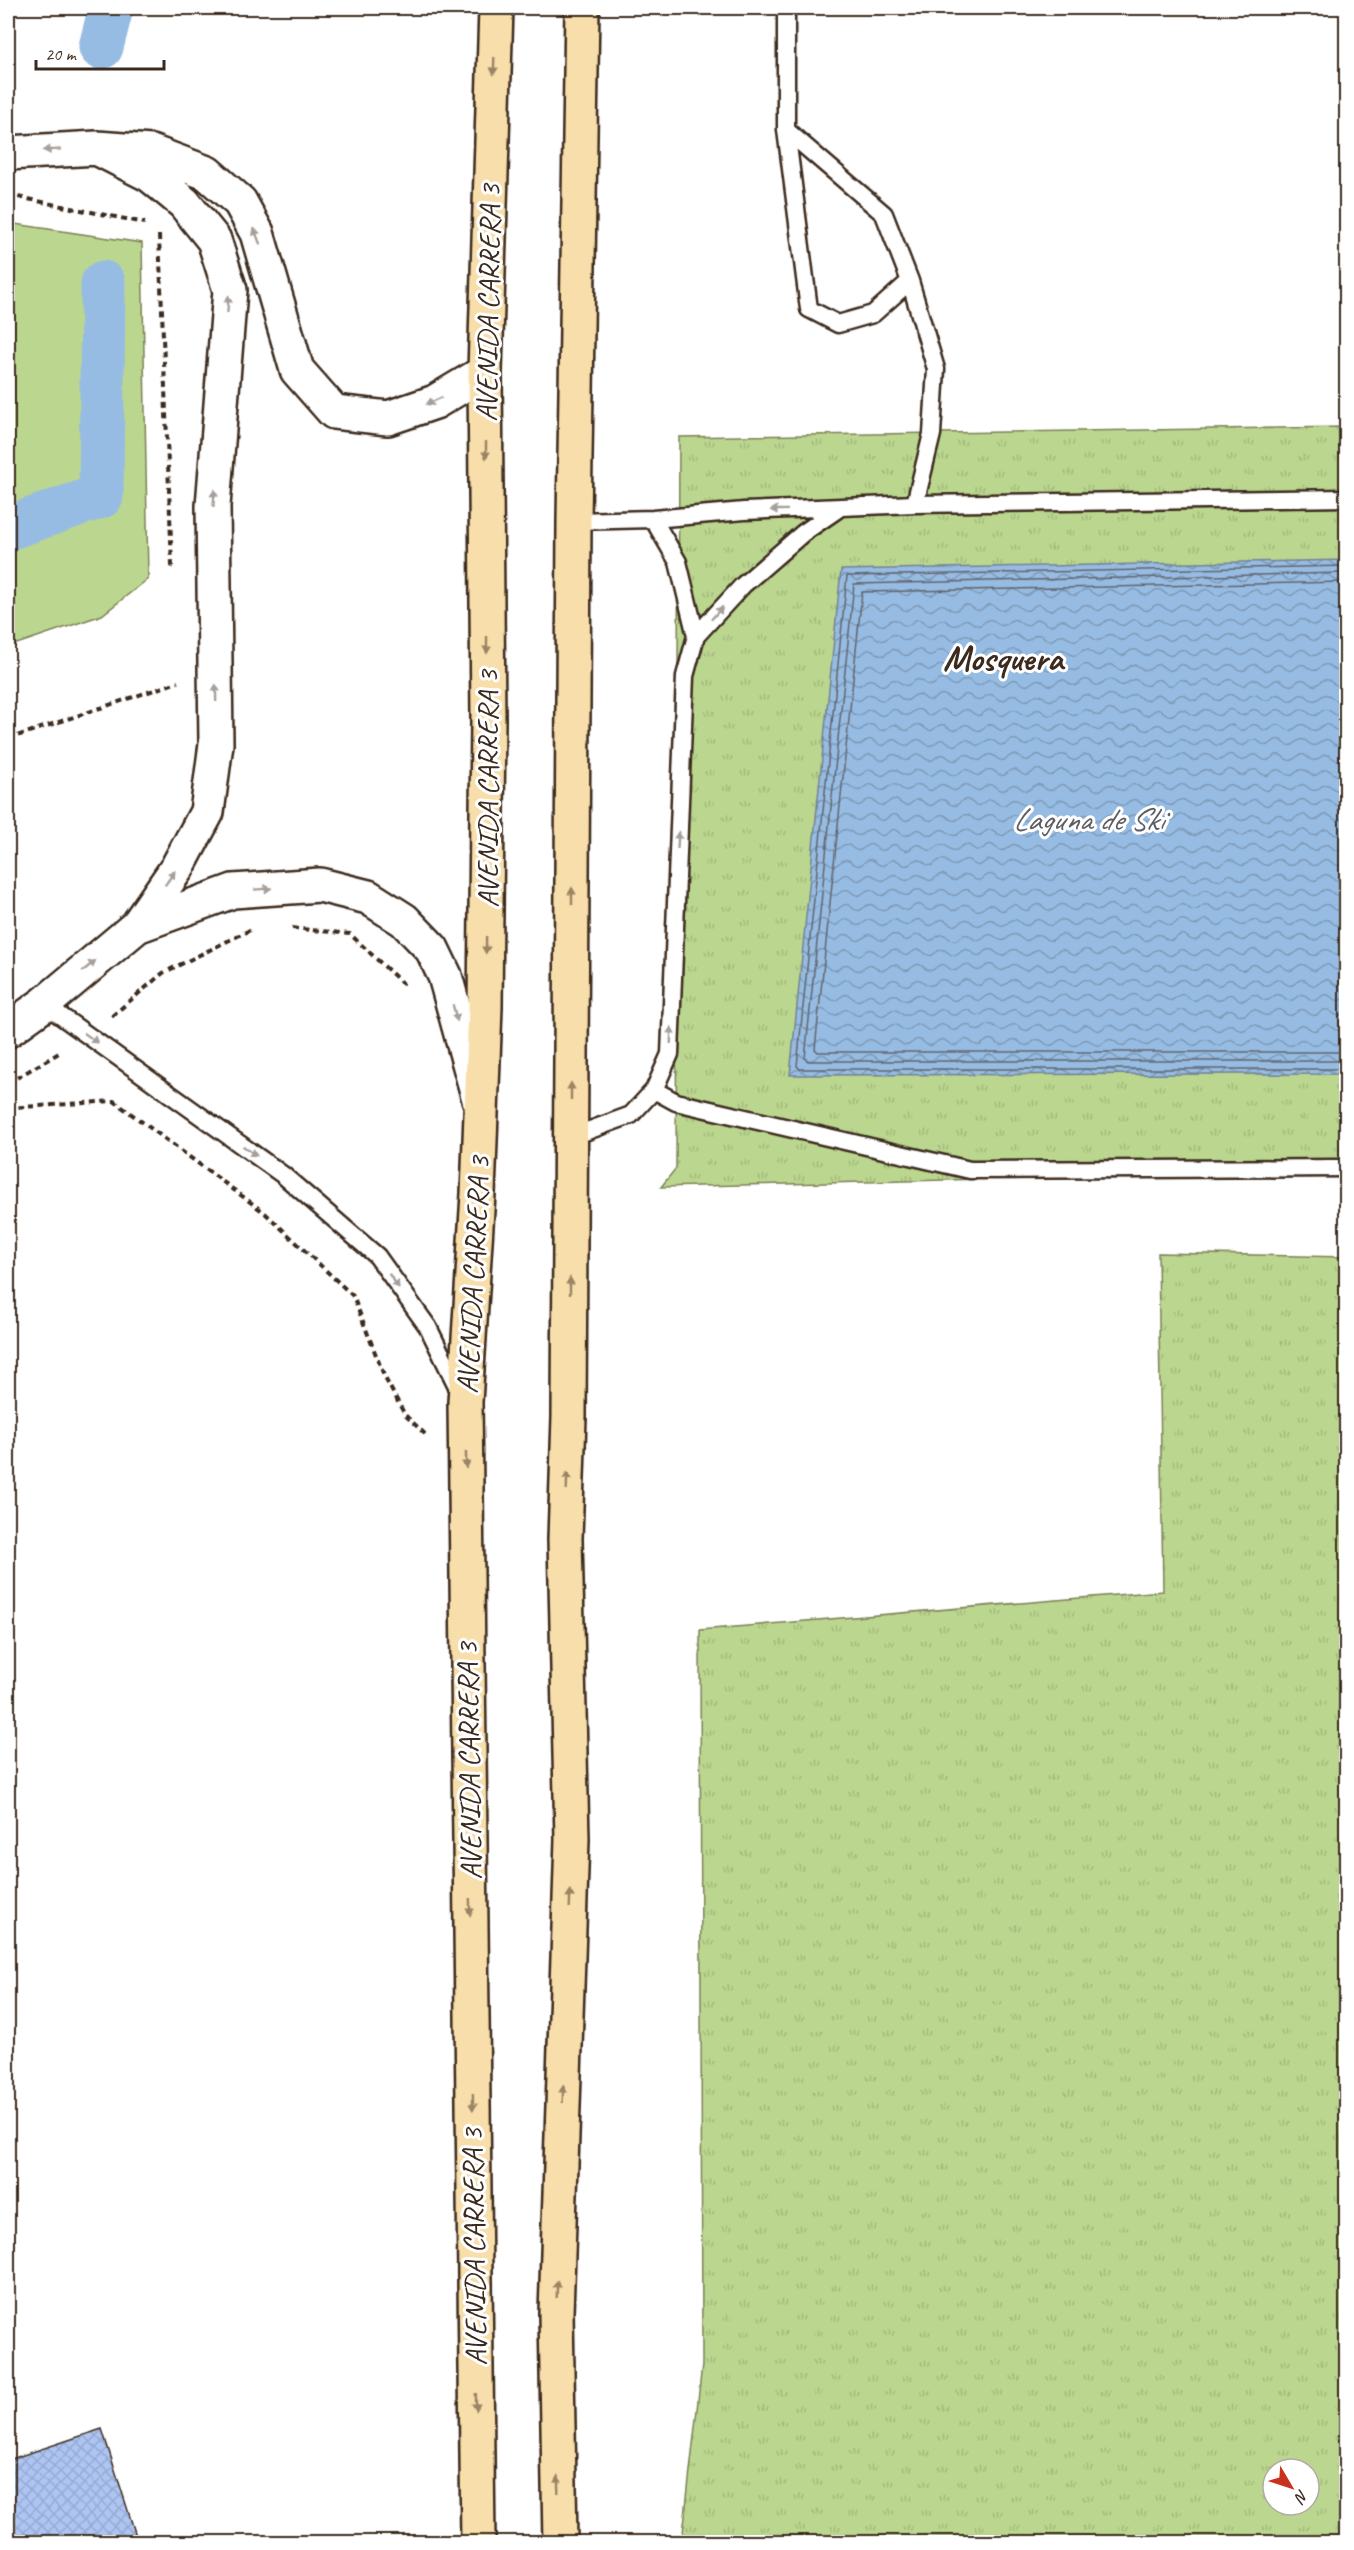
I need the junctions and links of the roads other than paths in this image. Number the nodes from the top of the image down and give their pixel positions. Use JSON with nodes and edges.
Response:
{"nodes":[{"id":1,"x":496,"y":8,"type":"edge"},
{"id":2,"x":582,"y":8,"type":"edge"},
{"id":3,"x":786,"y":8,"type":"edge"},
{"id":4,"x":786,"y":130,"type":"junction"},
{"id":5,"x":98,"y":147,"type":"junction"},
{"id":6,"x":8,"y":153,"type":"edge"},
{"id":7,"x":910,"y":281,"type":"junction"},
{"id":8,"x":485,"y":372,"type":"junction"},
{"id":9,"x":1347,"y":498,"type":"edge"},
{"id":10,"x":915,"y":504,"type":"junction"},
{"id":11,"x":838,"y":509,"type":"junction"},
{"id":12,"x":653,"y":519,"type":"junction"},
{"id":13,"x":574,"y":521,"type":"junction"},
{"id":14,"x":696,"y":636,"type":"junction"},
{"id":15,"x":137,"y":926,"type":"junction"},
{"id":16,"x":44,"y":1004,"type":"junction"},
{"id":17,"x":8,"y":1030,"type":"edge"},
{"id":18,"x":654,"y":1090,"type":"junction"},
{"id":19,"x":481,"y":1108,"type":"junction"},
{"id":20,"x":571,"y":1137,"type":"junction"},
{"id":21,"x":1347,"y":1168,"type":"edge"},
{"id":22,"x":465,"y":1402,"type":"junction"},
{"id":23,"x":478,"y":2542,"type":"edge"},
{"id":24,"x":560,"y":2542,"type":"edge"}],
"edges":[{"from":1,"to":8,"type":"main road","name":"AVENIDA CARRERA 3","one_way":true},
{"from":2,"to":13,"type":"main road"},
{"from":3,"to":4,"type":"lane"},
{"from":4,"to":7,"type":"lane"},
{"from":4,"to":7,"type":"lane"},
{"from":5,"to":6,"type":"street","one_way":true},
{"from":8,"to":5,"type":"street","one_way":true},
{"from":15,"to":5,"type":"street","one_way":true},
{"from":7,"to":10,"type":"lane"},
{"from":8,"to":19,"type":"main road","name":"AVENIDA CARRERA 3","one_way":true},
{"from":9,"to":10,"type":"lane"},
{"from":10,"to":11,"type":"lane"},
{"from":11,"to":12,"type":"lane","one_way":true},
{"from":14,"to":11,"type":"lane","one_way":true},
{"from":12,"to":13,"type":"lane"},
{"from":12,"to":14,"type":"lane"},
{"from":20,"to":13,"type":"main road","one_way":true},
{"from":18,"to":14,"type":"lane","one_way":true},
{"from":16,"to":15,"type":"street","one_way":true},
{"from":15,"to":19,"type":"street","one_way":true},
{"from":16,"to":17,"type":"street"},
{"from":16,"to":22,"type":"lane","one_way":true},
{"from":18,"to":20,"type":"lane"},
{"from":18,"to":21,"type":"lane"},
{"from":19,"to":22,"type":"main road","name":"AVENIDA CARRERA 3"},
{"from":24,"to":20,"type":"main road","one_way":true},
{"from":22,"to":23,"type":"main road","name":"AVENIDA CARRERA 3","one_way":true}]}
